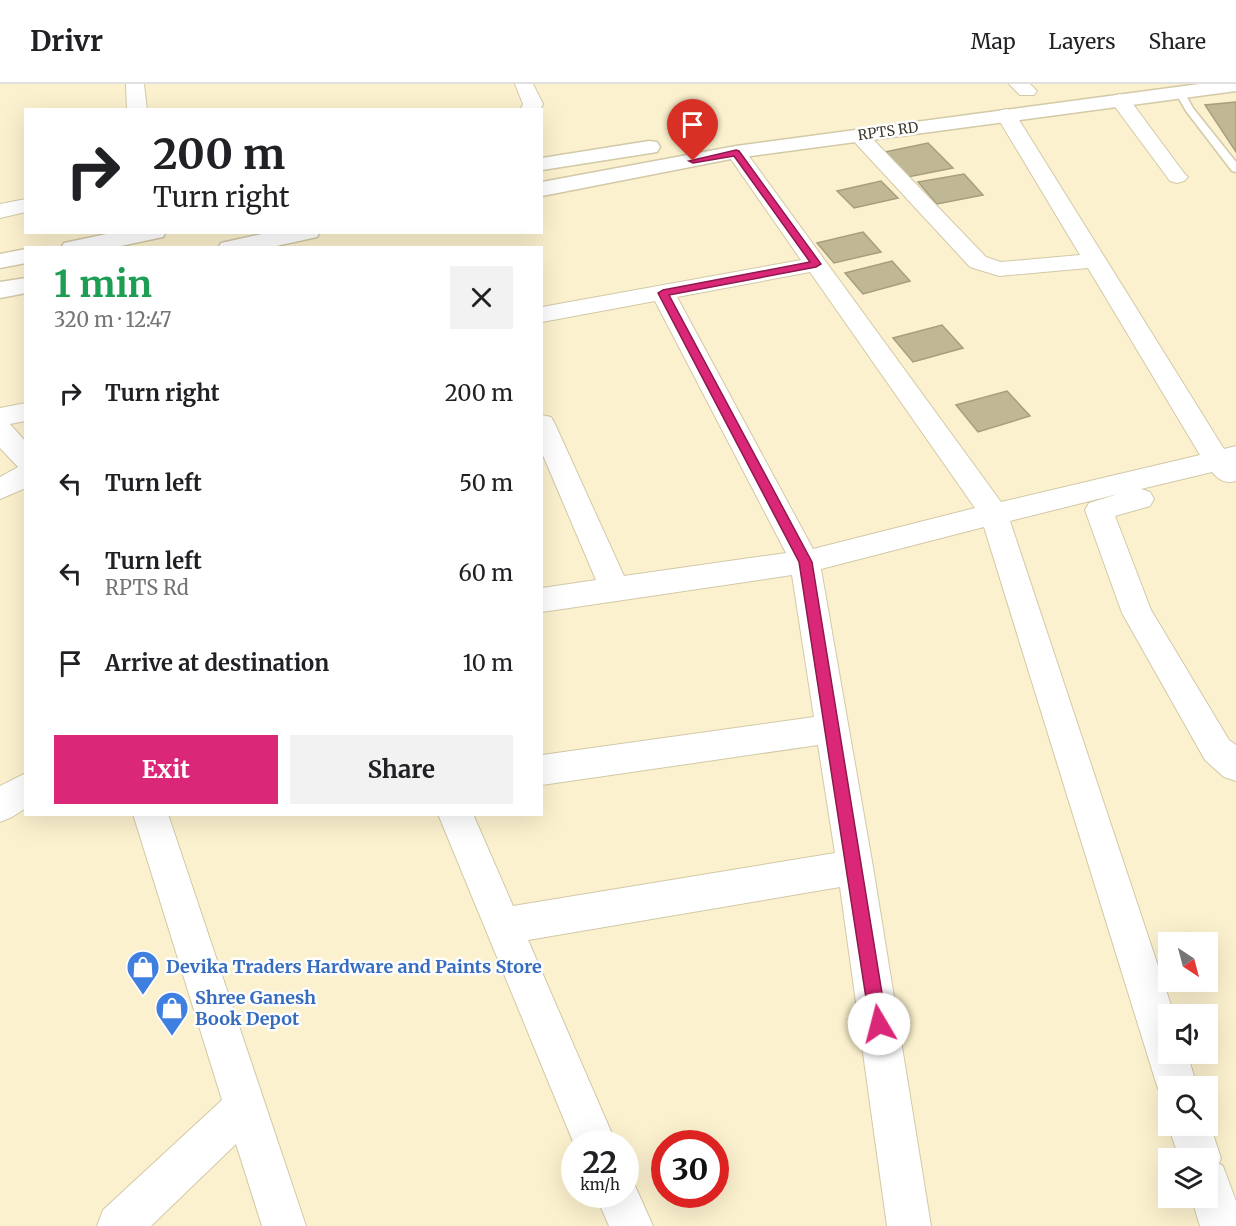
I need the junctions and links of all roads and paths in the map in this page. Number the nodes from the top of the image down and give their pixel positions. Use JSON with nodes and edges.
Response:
{"nodes":[{"id":1,"x":135,"y":84,"type":"edge"},
{"id":2,"x":524,"y":84,"type":"edge"},
{"id":3,"x":1236,"y":85,"type":"edge"},
{"id":4,"x":1049,"y":89,"type":"dead end"},
{"id":5,"x":1180,"y":92,"type":"junction"},
{"id":6,"x":1014,"y":96,"type":"edge"},
{"id":7,"x":1120,"y":100,"type":"junction"},
{"id":8,"x":137,"y":108,"type":"edge"},
{"id":9,"x":531,"y":108,"type":"edge"},
{"id":10,"x":857,"y":126,"type":"junction"},
{"id":11,"x":693,"y":140,"type":"dead end"},
{"id":12,"x":669,"y":144,"type":"dead end"},
{"id":13,"x":736,"y":153,"type":"junction"},
{"id":14,"x":543,"y":164,"type":"edge"},
{"id":15,"x":1236,"y":169,"type":"edge"},
{"id":16,"x":1177,"y":177,"type":"dead end"},
{"id":17,"x":543,"y":189,"type":"edge"},
{"id":18,"x":24,"y":205,"type":"edge"},
{"id":19,"x":0,"y":211,"type":"edge"},
{"id":20,"x":145,"y":234,"type":"edge"},
{"id":21,"x":299,"y":234,"type":"edge"},
{"id":22,"x":82,"y":246,"type":"edge"},
{"id":23,"x":239,"y":246,"type":"edge"},
{"id":24,"x":24,"y":256,"type":"edge"},
{"id":25,"x":1095,"y":260,"type":"junction"},
{"id":26,"x":0,"y":261,"type":"edge"},
{"id":27,"x":816,"y":264,"type":"junction"},
{"id":28,"x":24,"y":285,"type":"edge"},
{"id":29,"x":0,"y":290,"type":"edge"},
{"id":30,"x":663,"y":293,"type":"junction"},
{"id":31,"x":543,"y":315,"type":"edge"},
{"id":32,"x":24,"y":412,"type":"edge"},
{"id":33,"x":0,"y":417,"type":"edge"},
{"id":34,"x":543,"y":426,"type":"edge"},
{"id":35,"x":0,"y":430,"type":"edge"},
{"id":36,"x":24,"y":458,"type":"edge"},
{"id":37,"x":1230,"y":465,"type":"edge"},
{"id":38,"x":24,"y":476,"type":"edge"},
{"id":39,"x":0,"y":489,"type":"edge"},
{"id":40,"x":1110,"y":497,"type":"junction"},
{"id":41,"x":994,"y":514,"type":"junction"},
{"id":42,"x":805,"y":562,"type":"junction"},
{"id":43,"x":615,"y":589,"type":"junction"},
{"id":44,"x":543,"y":600,"type":"edge"},
{"id":45,"x":831,"y":729,"type":"junction"},
{"id":46,"x":1236,"y":766,"type":"edge"},
{"id":47,"x":543,"y":770,"type":"edge"},
{"id":48,"x":24,"y":789,"type":"edge"},
{"id":49,"x":0,"y":806,"type":"edge"},
{"id":50,"x":151,"y":816,"type":"edge"},
{"id":51,"x":456,"y":816,"type":"edge"},
{"id":52,"x":855,"y":867,"type":"junction"},
{"id":53,"x":503,"y":926,"type":"junction"},
{"id":54,"x":1174,"y":1076,"type":"edge"},
{"id":55,"x":245,"y":1107,"type":"junction"},
{"id":56,"x":589,"y":1130,"type":"edge"},
{"id":57,"x":623,"y":1208,"type":"edge"},
{"id":58,"x":1216,"y":1208,"type":"edge"},
{"id":59,"x":119,"y":1226,"type":"edge"},
{"id":60,"x":284,"y":1226,"type":"edge"},
{"id":61,"x":631,"y":1226,"type":"edge"},
{"id":62,"x":909,"y":1226,"type":"edge"},
{"id":63,"x":1222,"y":1226,"type":"edge"}],
"edges":[{"from":1,"to":8,"type":"street"},
{"from":2,"to":9,"type":"street"},
{"from":3,"to":5,"type":"street","name":"RPTS RD"},
{"from":4,"to":6,"type":"street"},
{"from":5,"to":7,"type":"street","name":"RPTS RD"},
{"from":5,"to":15,"type":"lane"},
{"from":6,"to":7,"type":"street","name":"RPTS RD"},
{"from":6,"to":10,"type":"street","name":"RPTS RD"},
{"from":6,"to":25,"type":"street"},
{"from":6,"to":37,"type":"street"},
{"from":7,"to":16,"type":"street"},
{"from":10,"to":11,"type":"street"},
{"from":10,"to":13,"type":"street","name":"RPTS RD"},
{"from":10,"to":25,"type":"street"},
{"from":12,"to":14,"type":"street"},
{"from":13,"to":17,"type":"street","name":"RPTS RD"},
{"from":13,"to":27,"type":"street"},
{"from":18,"to":19,"type":"street"},
{"from":20,"to":22,"type":"street"},
{"from":21,"to":23,"type":"street"},
{"from":24,"to":26,"type":"street"},
{"from":25,"to":37,"type":"street"},
{"from":27,"to":30,"type":"street"},
{"from":27,"to":41,"type":"street"},
{"from":28,"to":29,"type":"street"},
{"from":30,"to":31,"type":"street"},
{"from":30,"to":42,"type":"street"},
{"from":32,"to":33,"type":"street"},
{"from":34,"to":43,"type":"street"},
{"from":35,"to":36,"type":"street"},
{"from":37,"to":40,"type":"street"},
{"from":38,"to":39,"type":"street"},
{"from":40,"to":41,"type":"street"},
{"from":40,"to":46,"type":"street"},
{"from":41,"to":42,"type":"street"},
{"from":41,"to":54,"type":"street"},
{"from":42,"to":43,"type":"street"},
{"from":42,"to":45,"type":"street"},
{"from":43,"to":44,"type":"street"},
{"from":45,"to":47,"type":"street"},
{"from":45,"to":52,"type":"street"},
{"from":48,"to":49,"type":"street"},
{"from":50,"to":55,"type":"street"},
{"from":51,"to":53,"type":"street"},
{"from":52,"to":53,"type":"street"},
{"from":52,"to":62,"type":"street"},
{"from":53,"to":56,"type":"street"},
{"from":55,"to":59,"type":"street"},
{"from":55,"to":60,"type":"street"},
{"from":57,"to":61,"type":"street"},
{"from":58,"to":63,"type":"street"}]}
